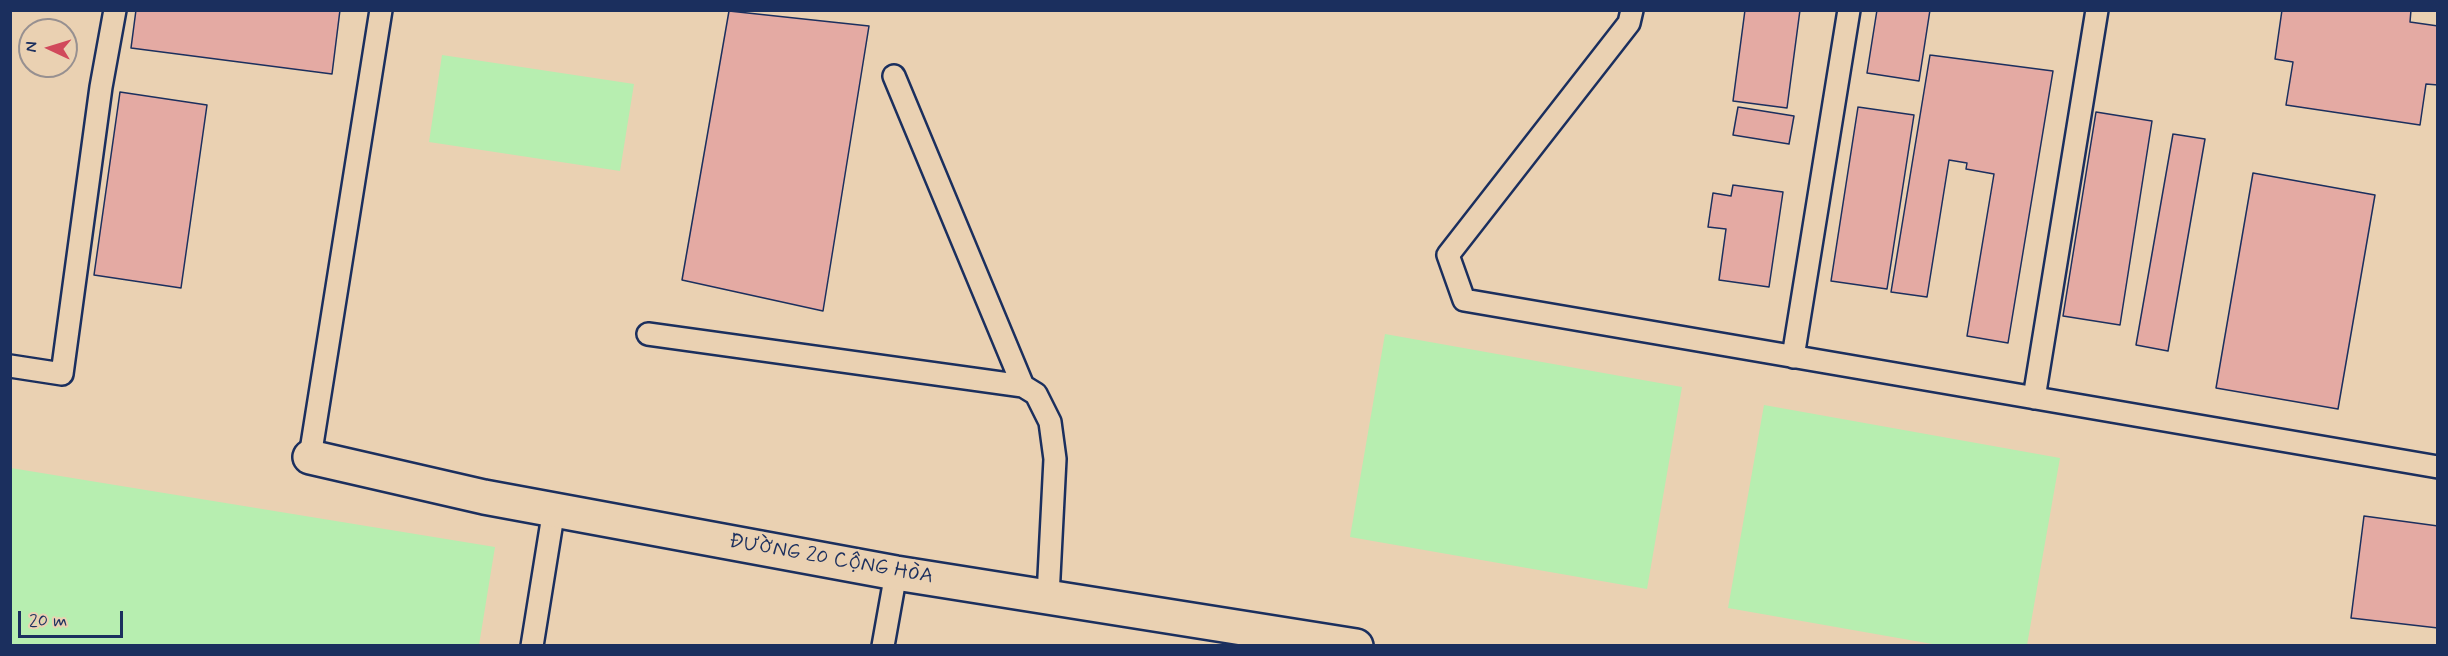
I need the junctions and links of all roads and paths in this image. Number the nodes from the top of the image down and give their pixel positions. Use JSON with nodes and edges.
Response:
{"nodes":[{"id":1,"x":115,"y":10,"type":"edge"},
{"id":2,"x":381,"y":10,"type":"edge"},
{"id":3,"x":1632,"y":10,"type":"edge"},
{"id":4,"x":1849,"y":10,"type":"edge"},
{"id":5,"x":2097,"y":10,"type":"edge"},
{"id":6,"x":894,"y":76,"type":"dead end"},
{"id":7,"x":648,"y":334,"type":"dead end"},
{"id":8,"x":1793,"y":357,"type":"junction"},
{"id":9,"x":10,"y":366,"type":"edge"},
{"id":10,"x":1023,"y":386,"type":"junction"},
{"id":11,"x":2034,"y":398,"type":"junction"},
{"id":12,"x":310,"y":458,"type":"joint"},
{"id":13,"x":2438,"y":467,"type":"edge"},
{"id":14,"x":554,"y":509,"type":"junction"},
{"id":15,"x":896,"y":573,"type":"junction"},
{"id":16,"x":1048,"y":597,"type":"junction"},
{"id":17,"x":532,"y":645,"type":"edge"},
{"id":18,"x":883,"y":645,"type":"edge"},
{"id":19,"x":1356,"y":645,"type":"edge"}],
"edges":[{"from":1,"to":9,"type":"lane"},
{"from":2,"to":12,"type":"lane"},
{"from":3,"to":8,"type":"lane"},
{"from":4,"to":8,"type":"lane"},
{"from":5,"to":11,"type":"lane"},
{"from":6,"to":10,"type":"lane"},
{"from":7,"to":10,"type":"lane"},
{"from":8,"to":11,"type":"lane"},
{"from":10,"to":16,"type":"lane"},
{"from":11,"to":13,"type":"lane"},
{"from":12,"to":14,"type":"street","name":"ĐƯỜNG 20 CỘNG HÒA"},
{"from":14,"to":15,"type":"street","name":"ĐƯỜNG 20 CỘNG HÒA"},
{"from":14,"to":17,"type":"lane"},
{"from":15,"to":16,"type":"street","name":"ĐƯỜNG 20 CỘNG HÒA"},
{"from":15,"to":18,"type":"lane"},
{"from":16,"to":19,"type":"street","name":"ĐƯỜNG 20 CỘNG HÒA"}]}
